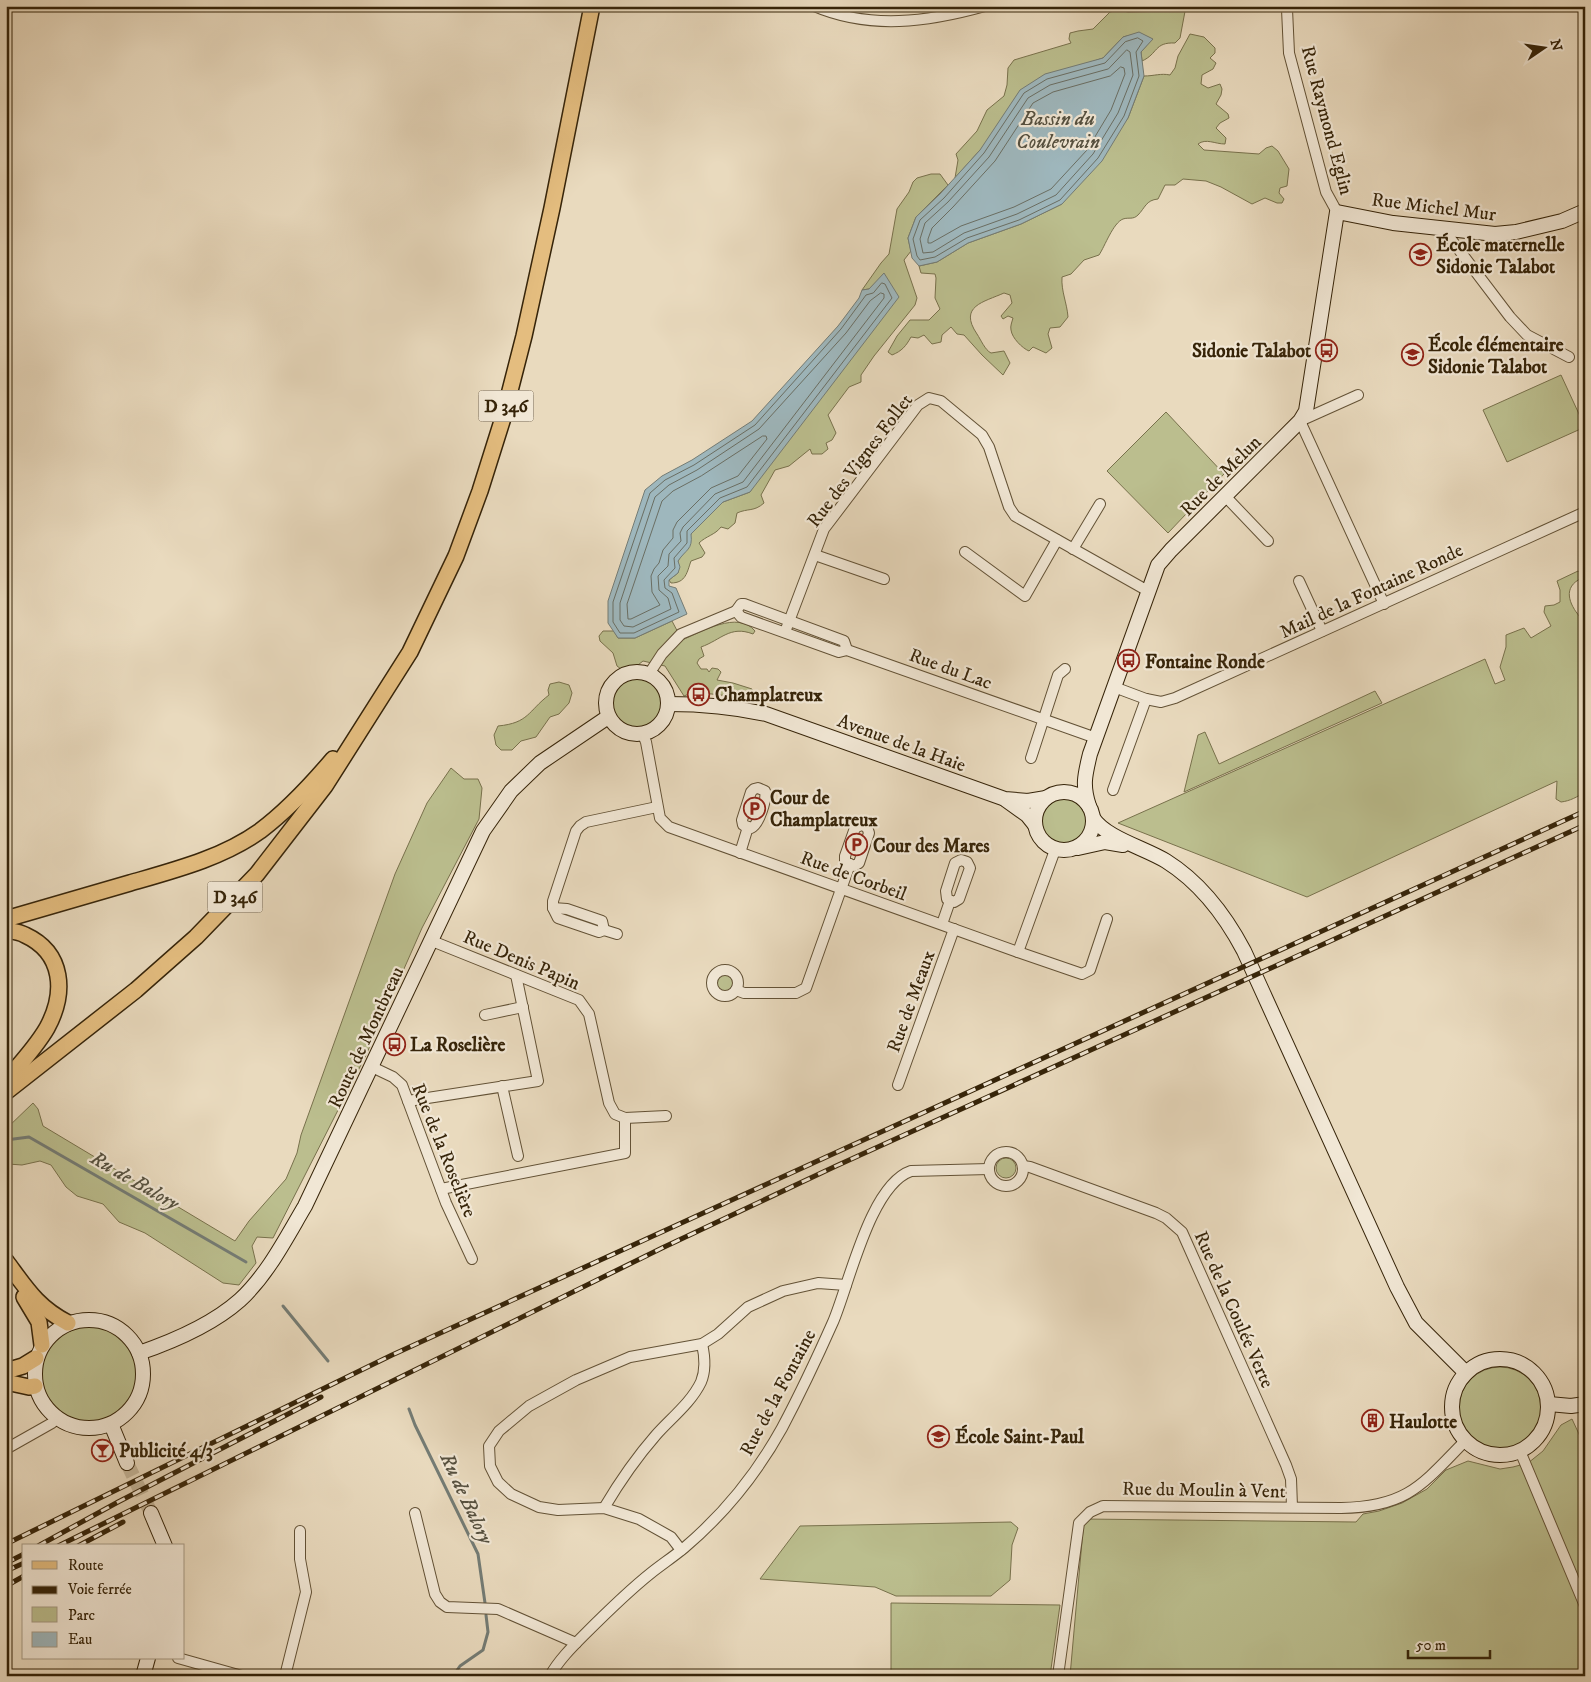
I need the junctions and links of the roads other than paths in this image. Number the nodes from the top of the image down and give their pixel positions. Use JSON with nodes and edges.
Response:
{"nodes":[{"id":1,"x":592,"y":6,"type":"edge"},
{"id":2,"x":814,"y":6,"type":"edge"},
{"id":3,"x":985,"y":6,"type":"edge"},
{"id":4,"x":1286,"y":6,"type":"edge"},
{"id":5,"x":1585,"y":211,"type":"edge"},
{"id":6,"x":1337,"y":212,"type":"junction"},
{"id":7,"x":1445,"y":229,"type":"junction"},
{"id":8,"x":1569,"y":357,"type":"dead end"},
{"id":9,"x":1358,"y":395,"type":"dead end"},
{"id":10,"x":1300,"y":421,"type":"junction"},
{"id":11,"x":1225,"y":496,"type":"junction"},
{"id":12,"x":1100,"y":504,"type":"dead end"},
{"id":13,"x":1585,"y":512,"type":"edge"},
{"id":14,"x":1057,"y":540,"type":"junction"},
{"id":15,"x":1268,"y":541,"type":"dead end"},
{"id":16,"x":1073,"y":549,"type":"junction"},
{"id":17,"x":965,"y":552,"type":"dead end"},
{"id":18,"x":814,"y":555,"type":"junction"},
{"id":19,"x":884,"y":579,"type":"dead end"},
{"id":20,"x":1299,"y":580,"type":"dead end"},
{"id":21,"x":1148,"y":591,"type":"junction"},
{"id":22,"x":1384,"y":604,"type":"junction"},
{"id":23,"x":736,"y":611,"type":"junction"},
{"id":24,"x":790,"y":621,"type":"junction"},
{"id":25,"x":1322,"y":631,"type":"junction"},
{"id":26,"x":785,"y":632,"type":"junction"},
{"id":27,"x":847,"y":650,"type":"junction"},
{"id":28,"x":1066,"y":669,"type":"dead end"},
{"id":29,"x":649,"y":674,"type":"junction"},
{"id":30,"x":1114,"y":687,"type":"junction"},
{"id":31,"x":1146,"y":699,"type":"junction"},
{"id":32,"x":668,"y":704,"type":"junction"},
{"id":33,"x":374,"y":710,"type":"junction"},
{"id":34,"x":608,"y":717,"type":"junction"},
{"id":35,"x":1044,"y":720,"type":"junction"},
{"id":36,"x":643,"y":735,"type":"junction"},
{"id":37,"x":1096,"y":738,"type":"junction"},
{"id":38,"x":1090,"y":754,"type":"junction"},
{"id":39,"x":1031,"y":758,"type":"dead end"},
{"id":40,"x":1113,"y":790,"type":"dead end"},
{"id":41,"x":1050,"y":796,"type":"junction"},
{"id":42,"x":1005,"y":799,"type":"junction"},
{"id":43,"x":657,"y":807,"type":"junction"},
{"id":44,"x":1091,"y":812,"type":"junction"},
{"id":45,"x":1035,"y":825,"type":"junction"},
{"id":46,"x":748,"y":827,"type":"dead end"},
{"id":47,"x":1055,"y":850,"type":"junction"},
{"id":48,"x":1072,"y":850,"type":"junction"},
{"id":49,"x":740,"y":852,"type":"junction"},
{"id":50,"x":1166,"y":861,"type":"junction"},
{"id":51,"x":850,"y":864,"type":"dead end"},
{"id":52,"x":841,"y":889,"type":"junction"},
{"id":53,"x":950,"y":901,"type":"dead end"},
{"id":54,"x":6,"y":919,"type":"edge"},
{"id":55,"x":1107,"y":919,"type":"dead end"},
{"id":56,"x":942,"y":924,"type":"junction"},
{"id":57,"x":954,"y":929,"type":"junction"},
{"id":58,"x":6,"y":930,"type":"edge"},
{"id":59,"x":616,"y":934,"type":"dead end"},
{"id":60,"x":432,"y":941,"type":"junction"},
{"id":61,"x":1018,"y":952,"type":"junction"},
{"id":62,"x":516,"y":974,"type":"junction"},
{"id":63,"x":736,"y":990,"type":"dead end"},
{"id":64,"x":523,"y":1007,"type":"junction"},
{"id":65,"x":485,"y":1015,"type":"dead end"},
{"id":66,"x":372,"y":1066,"type":"junction"},
{"id":67,"x":6,"y":1080,"type":"edge"},
{"id":68,"x":898,"y":1085,"type":"dead end"},
{"id":69,"x":502,"y":1086,"type":"junction"},
{"id":70,"x":6,"y":1092,"type":"edge"},
{"id":71,"x":408,"y":1101,"type":"junction"},
{"id":72,"x":666,"y":1116,"type":"dead end"},
{"id":73,"x":625,"y":1118,"type":"junction"},
{"id":74,"x":518,"y":1156,"type":"dead end"},
{"id":75,"x":1023,"y":1166,"type":"junction"},
{"id":76,"x":988,"y":1169,"type":"junction"},
{"id":77,"x":441,"y":1189,"type":"junction"},
{"id":78,"x":472,"y":1259,"type":"dead end"},
{"id":79,"x":6,"y":1261,"type":"edge"},
{"id":80,"x":6,"y":1271,"type":"edge"},
{"id":81,"x":846,"y":1285,"type":"junction"},
{"id":82,"x":68,"y":1323,"type":"junction"},
{"id":83,"x":702,"y":1344,"type":"junction"},
{"id":84,"x":39,"y":1352,"type":"junction"},
{"id":85,"x":139,"y":1353,"type":"junction"},
{"id":86,"x":6,"y":1371,"type":"edge"},
{"id":87,"x":1466,"y":1373,"type":"junction"},
{"id":88,"x":6,"y":1382,"type":"edge"},
{"id":89,"x":35,"y":1386,"type":"junction"},
{"id":90,"x":1549,"y":1404,"type":"junction"},
{"id":91,"x":1585,"y":1404,"type":"edge"},
{"id":92,"x":56,"y":1418,"type":"junction"},
{"id":93,"x":111,"y":1424,"type":"junction"},
{"id":94,"x":1465,"y":1441,"type":"junction"},
{"id":95,"x":6,"y":1449,"type":"edge"},
{"id":96,"x":1520,"y":1451,"type":"junction"},
{"id":97,"x":127,"y":1463,"type":"tunnel mouth"},
{"id":98,"x":1292,"y":1507,"type":"junction"},
{"id":99,"x":604,"y":1508,"type":"junction"},
{"id":100,"x":151,"y":1513,"type":"tunnel mouth"},
{"id":101,"x":415,"y":1513,"type":"dead end"},
{"id":102,"x":300,"y":1531,"type":"dead end"},
{"id":103,"x":162,"y":1544,"type":"edge"},
{"id":104,"x":682,"y":1550,"type":"junction"},
{"id":105,"x":1585,"y":1606,"type":"edge"},
{"id":106,"x":576,"y":1643,"type":"junction"},
{"id":107,"x":148,"y":1660,"type":"edge"},
{"id":108,"x":185,"y":1660,"type":"edge"},
{"id":109,"x":144,"y":1676,"type":"edge"},
{"id":110,"x":242,"y":1676,"type":"edge"},
{"id":111,"x":285,"y":1676,"type":"edge"},
{"id":112,"x":550,"y":1676,"type":"edge"},
{"id":113,"x":1058,"y":1676,"type":"edge"}],
"edges":[{"from":1,"to":33,"type":"main road","number":"D 346"},
{"from":2,"to":3,"type":"street"},
{"from":4,"to":6,"type":"street","name":"Rue Raymond Eglin"},
{"from":5,"to":7,"type":"street","name":"Rue Michel Mur"},
{"from":6,"to":7,"type":"street","name":"Rue Michel Mur"},
{"from":6,"to":10,"type":"street","name":"Rue de Melun"},
{"from":7,"to":8,"type":"street"},
{"from":9,"to":10,"type":"street"},
{"from":10,"to":11,"type":"street","name":"Rue de Melun"},
{"from":10,"to":22,"type":"street"},
{"from":11,"to":15,"type":"street"},
{"from":11,"to":21,"type":"street","name":"Rue de Melun"},
{"from":12,"to":16,"type":"street"},
{"from":13,"to":22,"type":"street","name":"Mail de la Fontaine Ronde"},
{"from":14,"to":16,"type":"street","name":"Rue des Vignes Follet"},
{"from":14,"to":17,"type":"street"},
{"from":14,"to":18,"type":"street","name":"Rue des Vignes Follet"},
{"from":16,"to":21,"type":"street","name":"Rue des Vignes Follet"},
{"from":18,"to":19,"type":"street","name":"Rue des Vignes Follet"},
{"from":18,"to":24,"type":"street","name":"Rue des Vignes Follet"},
{"from":20,"to":25,"type":"street"},
{"from":21,"to":30,"type":"street","name":"Rue de Melun"},
{"from":22,"to":25,"type":"street","name":"Mail de la Fontaine Ronde"},
{"from":23,"to":24,"type":"street","name":"Rue du Lac"},
{"from":23,"to":26,"type":"street","name":"Rue du Lac"},
{"from":23,"to":29,"type":"street","name":"Rue du Lac"},
{"from":24,"to":26,"type":"street","name":"Rue des Vignes Follet"},
{"from":24,"to":27,"type":"street","name":"Rue du Lac"},
{"from":25,"to":31,"type":"street","name":"Mail de la Fontaine Ronde"},
{"from":26,"to":27,"type":"street","name":"Rue du Lac"},
{"from":27,"to":35,"type":"street","name":"Rue du Lac"},
{"from":28,"to":35,"type":"street"},
{"from":29,"to":32,"type":"street"},
{"from":29,"to":34,"type":"street"},
{"from":30,"to":31,"type":"street","name":"Mail de la Fontaine Ronde"},
{"from":30,"to":37,"type":"street","name":"Rue de Melun"},
{"from":31,"to":40,"type":"street"},
{"from":32,"to":36,"type":"street"},
{"from":32,"to":42,"type":"street","name":"Avenue de la Haie"},
{"from":33,"to":54,"type":"main road"},
{"from":33,"to":70,"type":"main road","number":"D 346"},
{"from":34,"to":36,"type":"street"},
{"from":34,"to":60,"type":"street","name":"Route de Montbreau"},
{"from":35,"to":37,"type":"street","name":"Rue du Lac"},
{"from":35,"to":39,"type":"street"},
{"from":36,"to":43,"type":"street","name":"Rue de Corbeil"},
{"from":37,"to":38,"type":"street","name":"Rue de Melun"},
{"from":38,"to":41,"type":"street","name":"Rue de Melun"},
{"from":38,"to":44,"type":"street","name":"Rue de Melun"},
{"from":41,"to":42,"type":"street","name":"Avenue de la Haie"},
{"from":41,"to":44,"type":"street"},
{"from":41,"to":45,"type":"street"},
{"from":42,"to":45,"type":"street","name":"Avenue de la Haie"},
{"from":43,"to":49,"type":"street","name":"Rue de Corbeil"},
{"from":43,"to":59,"type":"street"},
{"from":44,"to":48,"type":"street"},
{"from":44,"to":50,"type":"street"},
{"from":45,"to":47,"type":"street"},
{"from":46,"to":49,"type":"street"},
{"from":47,"to":48,"type":"street"},
{"from":47,"to":61,"type":"street"},
{"from":48,"to":50,"type":"street"},
{"from":49,"to":52,"type":"street","name":"Rue de Corbeil"},
{"from":50,"to":87,"type":"street"},
{"from":51,"to":52,"type":"street"},
{"from":52,"to":56,"type":"street","name":"Rue de Corbeil"},
{"from":52,"to":63,"type":"street"},
{"from":53,"to":56,"type":"street"},
{"from":55,"to":61,"type":"street","name":"Rue de Corbeil"},
{"from":56,"to":57,"type":"street","name":"Rue de Corbeil"},
{"from":57,"to":61,"type":"street","name":"Rue de Corbeil"},
{"from":57,"to":68,"type":"street","name":"Rue de Meaux"},
{"from":58,"to":67,"type":"main road"},
{"from":60,"to":62,"type":"street","name":"Rue Denis Papin"},
{"from":60,"to":66,"type":"street","name":"Route de Montbreau"},
{"from":62,"to":64,"type":"street"},
{"from":62,"to":73,"type":"street","name":"Rue Denis Papin"},
{"from":64,"to":65,"type":"street"},
{"from":64,"to":69,"type":"street"},
{"from":66,"to":71,"type":"street","name":"Rue de la Roselière"},
{"from":66,"to":85,"type":"street","name":"Route de Montbreau"},
{"from":69,"to":71,"type":"street"},
{"from":69,"to":74,"type":"street"},
{"from":71,"to":77,"type":"street","name":"Rue de la Roselière"},
{"from":72,"to":73,"type":"street"},
{"from":73,"to":77,"type":"street"},
{"from":75,"to":76,"type":"street","name":"Rue de la Coulée Verte"},
{"from":75,"to":76,"type":"street"},
{"from":75,"to":98,"type":"street","name":"Rue de la Coulée Verte"},
{"from":76,"to":81,"type":"street","name":"Rue de la Fontaine"},
{"from":77,"to":78,"type":"street","name":"Rue de la Roselière"},
{"from":79,"to":82,"type":"main road"},
{"from":80,"to":84,"type":"main road"},
{"from":81,"to":83,"type":"street"},
{"from":81,"to":104,"type":"street","name":"Rue de la Fontaine"},
{"from":82,"to":84,"type":"street"},
{"from":82,"to":85,"type":"street"},
{"from":83,"to":99,"type":"street"},
{"from":83,"to":99,"type":"street"},
{"from":84,"to":86,"type":"main road"},
{"from":84,"to":89,"type":"street"},
{"from":85,"to":93,"type":"street"},
{"from":87,"to":90,"type":"street"},
{"from":87,"to":94,"type":"street"},
{"from":88,"to":89,"type":"main road"},
{"from":89,"to":92,"type":"street"},
{"from":90,"to":91,"type":"street"},
{"from":90,"to":96,"type":"street"},
{"from":92,"to":93,"type":"street"},
{"from":92,"to":95,"type":"street"},
{"from":93,"to":97,"type":"street"},
{"from":94,"to":96,"type":"street"},
{"from":94,"to":98,"type":"street","name":"Rue du Moulin à Vent"},
{"from":96,"to":105,"type":"street"},
{"from":98,"to":113,"type":"street","name":"Rue du Moulin à Vent"},
{"from":99,"to":104,"type":"street"},
{"from":100,"to":103,"type":"street"},
{"from":101,"to":106,"type":"street"},
{"from":102,"to":111,"type":"street"},
{"from":104,"to":106,"type":"street","name":"Rue de la Fontaine"},
{"from":106,"to":112,"type":"street","name":"Rue de la Fontaine"},
{"from":107,"to":109,"type":"street"},
{"from":108,"to":110,"type":"street"}]}
